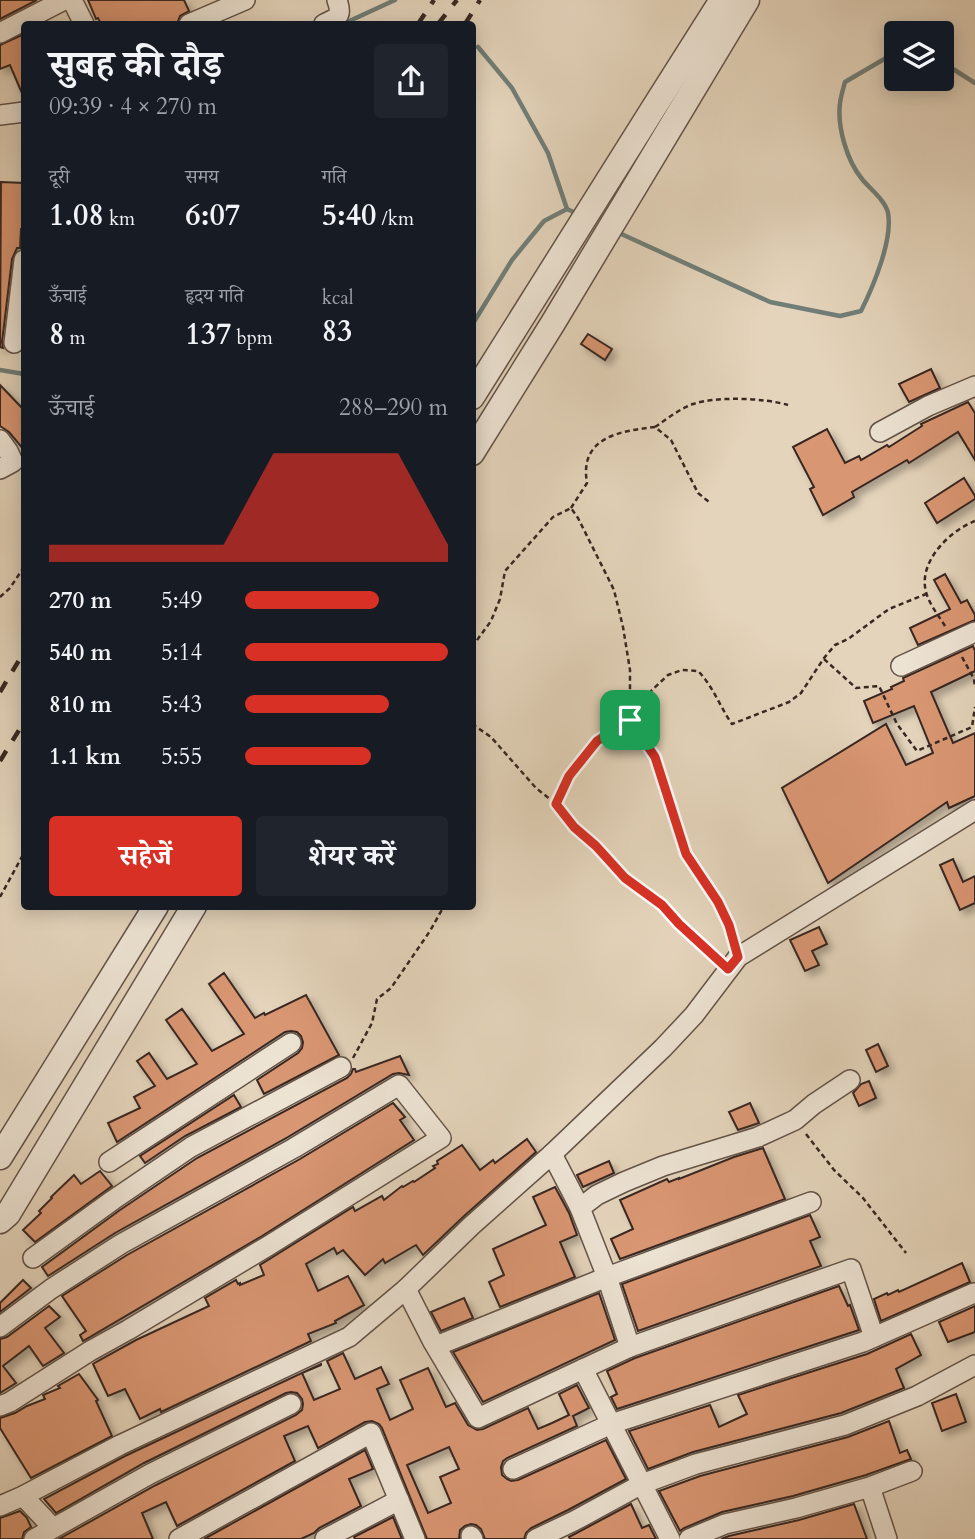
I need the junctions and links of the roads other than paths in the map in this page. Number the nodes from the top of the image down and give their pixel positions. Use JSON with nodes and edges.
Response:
{"nodes":[{"id":1,"x":64,"y":0,"type":"edge"},
{"id":2,"x":72,"y":0,"type":"edge"},
{"id":3,"x":245,"y":0,"type":"edge"},
{"id":4,"x":337,"y":0,"type":"edge"},
{"id":5,"x":722,"y":0,"type":"edge"},
{"id":6,"x":747,"y":0,"type":"edge"},
{"id":7,"x":23,"y":21,"type":"edge"},
{"id":8,"x":82,"y":21,"type":"edge"},
{"id":9,"x":196,"y":21,"type":"edge"},
{"id":10,"x":330,"y":21,"type":"edge"},
{"id":11,"x":21,"y":22,"type":"edge"},
{"id":12,"x":0,"y":33,"type":"edge"},
{"id":13,"x":21,"y":112,"type":"edge"},
{"id":14,"x":0,"y":116,"type":"edge"},
{"id":15,"x":21,"y":285,"type":"edge"},
{"id":16,"x":14,"y":343,"type":"dead end"},
{"id":17,"x":975,"y":386,"type":"edge"},
{"id":18,"x":476,"y":391,"type":"edge"},
{"id":19,"x":880,"y":432,"type":"dead end"},
{"id":20,"x":0,"y":440,"type":"edge"},
{"id":21,"x":476,"y":447,"type":"edge"},
{"id":22,"x":0,"y":469,"type":"edge"},
{"id":23,"x":975,"y":632,"type":"edge"},
{"id":24,"x":901,"y":666,"type":"dead end"},
{"id":25,"x":975,"y":810,"type":"edge"},
{"id":26,"x":154,"y":910,"type":"edge"},
{"id":27,"x":192,"y":910,"type":"edge"},
{"id":28,"x":290,"y":1043,"type":"dead end"},
{"id":29,"x":341,"y":1067,"type":"road end"},
{"id":30,"x":850,"y":1080,"type":"dead end"},
{"id":31,"x":552,"y":1154,"type":"junction"},
{"id":32,"x":0,"y":1157,"type":"edge"},
{"id":33,"x":140,"y":1182,"type":"junction"},
{"id":34,"x":811,"y":1202,"type":"dead end"},
{"id":35,"x":580,"y":1208,"type":"junction"},
{"id":36,"x":0,"y":1221,"type":"edge"},
{"id":37,"x":33,"y":1258,"type":"dead end"},
{"id":38,"x":607,"y":1277,"type":"junction"},
{"id":39,"x":405,"y":1289,"type":"junction"},
{"id":40,"x":974,"y":1293,"type":"edge"},
{"id":41,"x":0,"y":1327,"type":"edge"},
{"id":42,"x":874,"y":1337,"type":"junction"},
{"id":43,"x":436,"y":1346,"type":"junction"},
{"id":44,"x":630,"y":1346,"type":"junction"},
{"id":45,"x":975,"y":1365,"type":"edge"},
{"id":46,"x":583,"y":1369,"type":"junction"},
{"id":47,"x":291,"y":1404,"type":"dead end"},
{"id":48,"x":0,"y":1406,"type":"edge"},
{"id":49,"x":611,"y":1424,"type":"junction"},
{"id":50,"x":513,"y":1469,"type":"dead end"},
{"id":51,"x":912,"y":1471,"type":"dead end"},
{"id":52,"x":642,"y":1483,"type":"junction"},
{"id":53,"x":870,"y":1487,"type":"junction"},
{"id":54,"x":7,"y":1498,"type":"edge"},
{"id":55,"x":399,"y":1500,"type":"junction"},
{"id":56,"x":53,"y":1528,"type":"junction"},
{"id":57,"x":560,"y":1534,"type":"edge"},
{"id":58,"x":34,"y":1539,"type":"edge"},
{"id":59,"x":179,"y":1539,"type":"edge"},
{"id":60,"x":325,"y":1539,"type":"edge"},
{"id":61,"x":415,"y":1539,"type":"edge"},
{"id":62,"x":536,"y":1539,"type":"edge"},
{"id":63,"x":670,"y":1539,"type":"edge"},
{"id":64,"x":689,"y":1539,"type":"edge"},
{"id":65,"x":887,"y":1539,"type":"edge"}],
"edges":[{"from":1,"to":7,"type":"street"},
{"from":2,"to":8,"type":"street"},
{"from":3,"to":9,"type":"street"},
{"from":4,"to":10,"type":"street"},
{"from":5,"to":18,"type":"street"},
{"from":6,"to":21,"type":"street"},
{"from":11,"to":12,"type":"street"},
{"from":13,"to":14,"type":"street"},
{"from":15,"to":16,"type":"street"},
{"from":17,"to":19,"type":"street"},
{"from":20,"to":22,"type":"street"},
{"from":23,"to":24,"type":"street"},
{"from":25,"to":31,"type":"street"},
{"from":26,"to":32,"type":"street"},
{"from":27,"to":36,"type":"street"},
{"from":28,"to":33,"type":"street"},
{"from":29,"to":33,"type":"street"},
{"from":30,"to":35,"type":"street"},
{"from":31,"to":35,"type":"street"},
{"from":31,"to":39,"type":"street"},
{"from":33,"to":37,"type":"street"},
{"from":34,"to":38,"type":"street"},
{"from":35,"to":38,"type":"street"},
{"from":38,"to":43,"type":"street"},
{"from":38,"to":44,"type":"street"},
{"from":39,"to":43,"type":"street"},
{"from":39,"to":54,"type":"street"},
{"from":40,"to":42,"type":"street"},
{"from":41,"to":48,"type":"street"},
{"from":42,"to":44,"type":"street"},
{"from":42,"to":49,"type":"street"},
{"from":43,"to":46,"type":"street"},
{"from":44,"to":46,"type":"street"},
{"from":45,"to":52,"type":"street"},
{"from":46,"to":49,"type":"street"},
{"from":47,"to":56,"type":"street"},
{"from":49,"to":50,"type":"street"},
{"from":49,"to":52,"type":"street"},
{"from":51,"to":53,"type":"street"},
{"from":52,"to":57,"type":"street"},
{"from":52,"to":63,"type":"street"},
{"from":53,"to":64,"type":"street"},
{"from":53,"to":65,"type":"street"},
{"from":54,"to":56,"type":"street"},
{"from":55,"to":59,"type":"street"},
{"from":55,"to":60,"type":"street"},
{"from":55,"to":61,"type":"street"},
{"from":56,"to":58,"type":"street"},
{"from":57,"to":62,"type":"street"}]}
